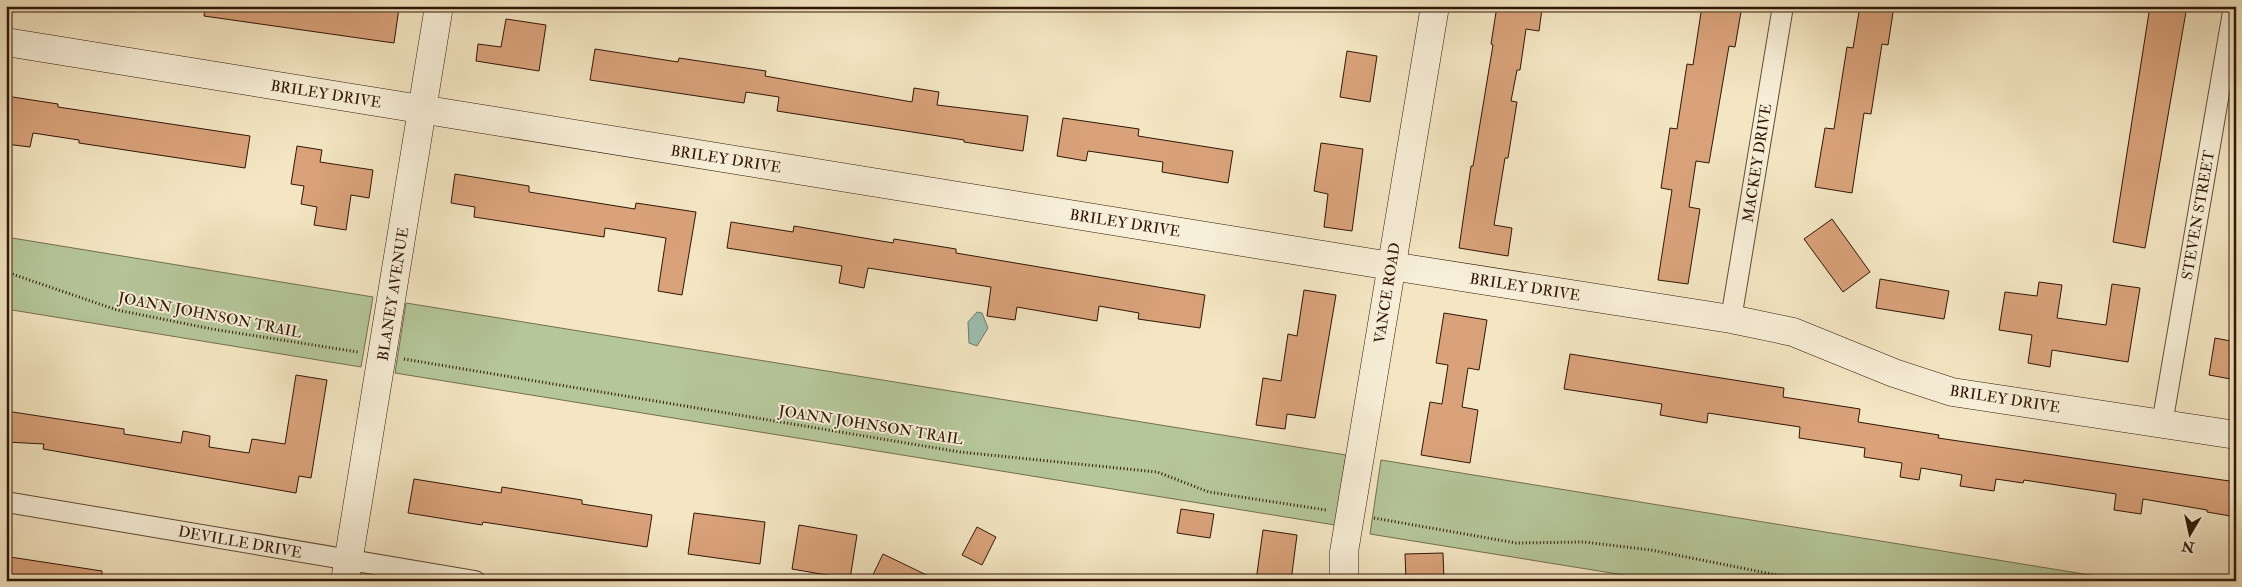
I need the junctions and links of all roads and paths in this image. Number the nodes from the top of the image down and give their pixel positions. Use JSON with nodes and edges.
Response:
{"nodes":[{"id":1,"x":440,"y":6,"type":"edge"},
{"id":2,"x":1435,"y":6,"type":"edge"},
{"id":3,"x":1783,"y":6,"type":"edge"},
{"id":4,"x":2234,"y":6,"type":"edge"},
{"id":5,"x":6,"y":42,"type":"edge"},
{"id":6,"x":2229,"y":70,"type":"edge"},
{"id":7,"x":423,"y":110,"type":"junction"},
{"id":8,"x":1391,"y":266,"type":"junction"},
{"id":9,"x":6,"y":272,"type":"edge"},
{"id":10,"x":1731,"y":319,"type":"junction"},
{"id":11,"x":355,"y":352,"type":"dead end"},
{"id":12,"x":414,"y":361,"type":"dead end"},
{"id":13,"x":2162,"y":424,"type":"junction"},
{"id":14,"x":2236,"y":435,"type":"edge"},
{"id":15,"x":6,"y":502,"type":"edge"},
{"id":16,"x":1324,"y":510,"type":"dead end"},
{"id":17,"x":1382,"y":520,"type":"dead end"},
{"id":18,"x":347,"y":570,"type":"edge"},
{"id":19,"x":475,"y":581,"type":"edge"},
{"id":20,"x":1344,"y":581,"type":"edge"},
{"id":21,"x":1807,"y":581,"type":"edge"}],
"edges":[{"from":1,"to":7,"type":"street","name":"BLANEY AVENUE"},
{"from":2,"to":8,"type":"street","name":"VANCE ROAD"},
{"from":3,"to":10,"type":"street","name":"MACKEY DRIVE"},
{"from":4,"to":6,"type":"street","name":"STEVEN STREET"},
{"from":5,"to":7,"type":"street","name":"BRILEY DRIVE"},
{"from":6,"to":13,"type":"street","name":"STEVEN STREET"},
{"from":7,"to":8,"type":"street","name":"BRILEY DRIVE"},
{"from":7,"to":18,"type":"street","name":"BLANEY AVENUE"},
{"from":8,"to":10,"type":"street","name":"BRILEY DRIVE"},
{"from":8,"to":20,"type":"street","name":"VANCE ROAD"},
{"from":9,"to":11,"type":"path","name":"JOANN JOHNSON TRAIL"},
{"from":10,"to":13,"type":"street","name":"BRILEY DRIVE"},
{"from":12,"to":16,"type":"path","name":"JOANN JOHNSON TRAIL"},
{"from":13,"to":14,"type":"street","name":"BRILEY DRIVE"},
{"from":15,"to":18,"type":"street","name":"DEVILLE DRIVE"},
{"from":17,"to":21,"type":"path"},
{"from":18,"to":19,"type":"street","name":"DEVILLE DRIVE"}]}
